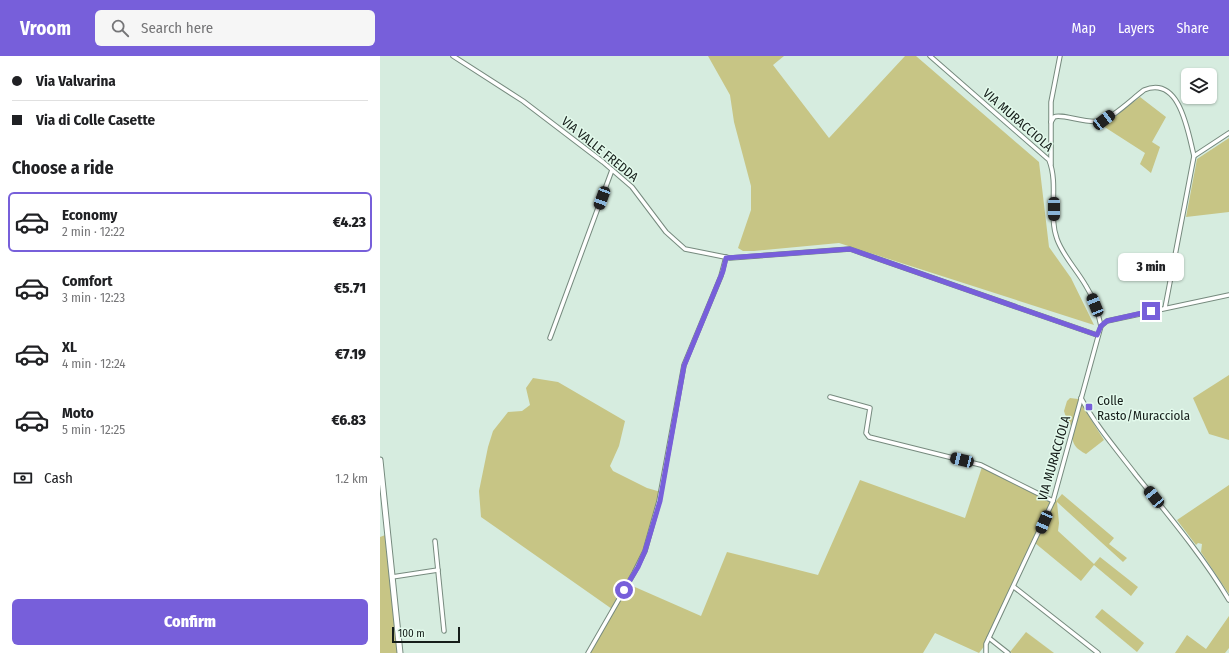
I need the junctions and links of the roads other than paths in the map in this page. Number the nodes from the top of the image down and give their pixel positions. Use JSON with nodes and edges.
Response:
{"nodes":[{"id":1,"x":453,"y":56,"type":"edge"},
{"id":2,"x":930,"y":56,"type":"edge"},
{"id":3,"x":1060,"y":56,"type":"edge"},
{"id":4,"x":1051,"y":122,"type":"junction"},
{"id":5,"x":1229,"y":133,"type":"edge"},
{"id":6,"x":1194,"y":156,"type":"junction"},
{"id":7,"x":1051,"y":165,"type":"junction"},
{"id":8,"x":612,"y":170,"type":"junction"},
{"id":9,"x":726,"y":258,"type":"junction"},
{"id":10,"x":1229,"y":294,"type":"edge"},
{"id":11,"x":1166,"y":308,"type":"junction"},
{"id":12,"x":1101,"y":326,"type":"junction"},
{"id":13,"x":1097,"y":335,"type":"junction"},
{"id":14,"x":550,"y":338,"type":"dead end"},
{"id":15,"x":830,"y":397,"type":"dead end"},
{"id":16,"x":1081,"y":398,"type":"junction"},
{"id":17,"x":380,"y":460,"type":"edge"},
{"id":18,"x":1053,"y":501,"type":"junction"},
{"id":19,"x":436,"y":541,"type":"dead end"},
{"id":20,"x":438,"y":570,"type":"junction"},
{"id":21,"x":392,"y":576,"type":"junction"},
{"id":22,"x":1014,"y":587,"type":"junction"},
{"id":23,"x":1229,"y":600,"type":"edge"},
{"id":24,"x":444,"y":631,"type":"dead end"},
{"id":25,"x":989,"y":638,"type":"junction"},
{"id":26,"x":400,"y":653,"type":"edge"},
{"id":27,"x":588,"y":653,"type":"edge"},
{"id":28,"x":986,"y":653,"type":"edge"},
{"id":29,"x":1008,"y":653,"type":"edge"},
{"id":30,"x":1098,"y":653,"type":"edge"}],
"edges":[{"from":1,"to":8,"type":"street","name":"VIA VALLE FREDDA"},
{"from":2,"to":7,"type":"street","name":"VIA MURACCIOLA"},
{"from":3,"to":4,"type":"street"},
{"from":4,"to":6,"type":"street"},
{"from":4,"to":7,"type":"street"},
{"from":5,"to":6,"type":"street"},
{"from":6,"to":11,"type":"street"},
{"from":7,"to":12,"type":"street","name":"VIA MURACCIOLA"},
{"from":8,"to":9,"type":"street","name":"VIA VALLE FREDDA"},
{"from":8,"to":14,"type":"street"},
{"from":9,"to":13,"type":"street","name":"VIA VALLE FREDDA"},
{"from":9,"to":27,"type":"street"},
{"from":10,"to":11,"type":"street"},
{"from":11,"to":12,"type":"street"},
{"from":12,"to":13,"type":"street","name":"VIA MURACCIOLA"},
{"from":13,"to":16,"type":"street","name":"VIA MURACCIOLA"},
{"from":15,"to":18,"type":"street"},
{"from":16,"to":18,"type":"street","name":"VIA MURACCIOLA"},
{"from":16,"to":23,"type":"street"},
{"from":17,"to":21,"type":"street"},
{"from":18,"to":22,"type":"street","name":"VIA MURACCIOLA"},
{"from":19,"to":20,"type":"street"},
{"from":20,"to":21,"type":"street"},
{"from":20,"to":24,"type":"street"},
{"from":21,"to":26,"type":"street"},
{"from":22,"to":25,"type":"street","name":"VIA MURACCIOLA"},
{"from":22,"to":30,"type":"street"},
{"from":25,"to":28,"type":"street","name":"VIA MURACCIOLA"},
{"from":25,"to":29,"type":"street"}]}
